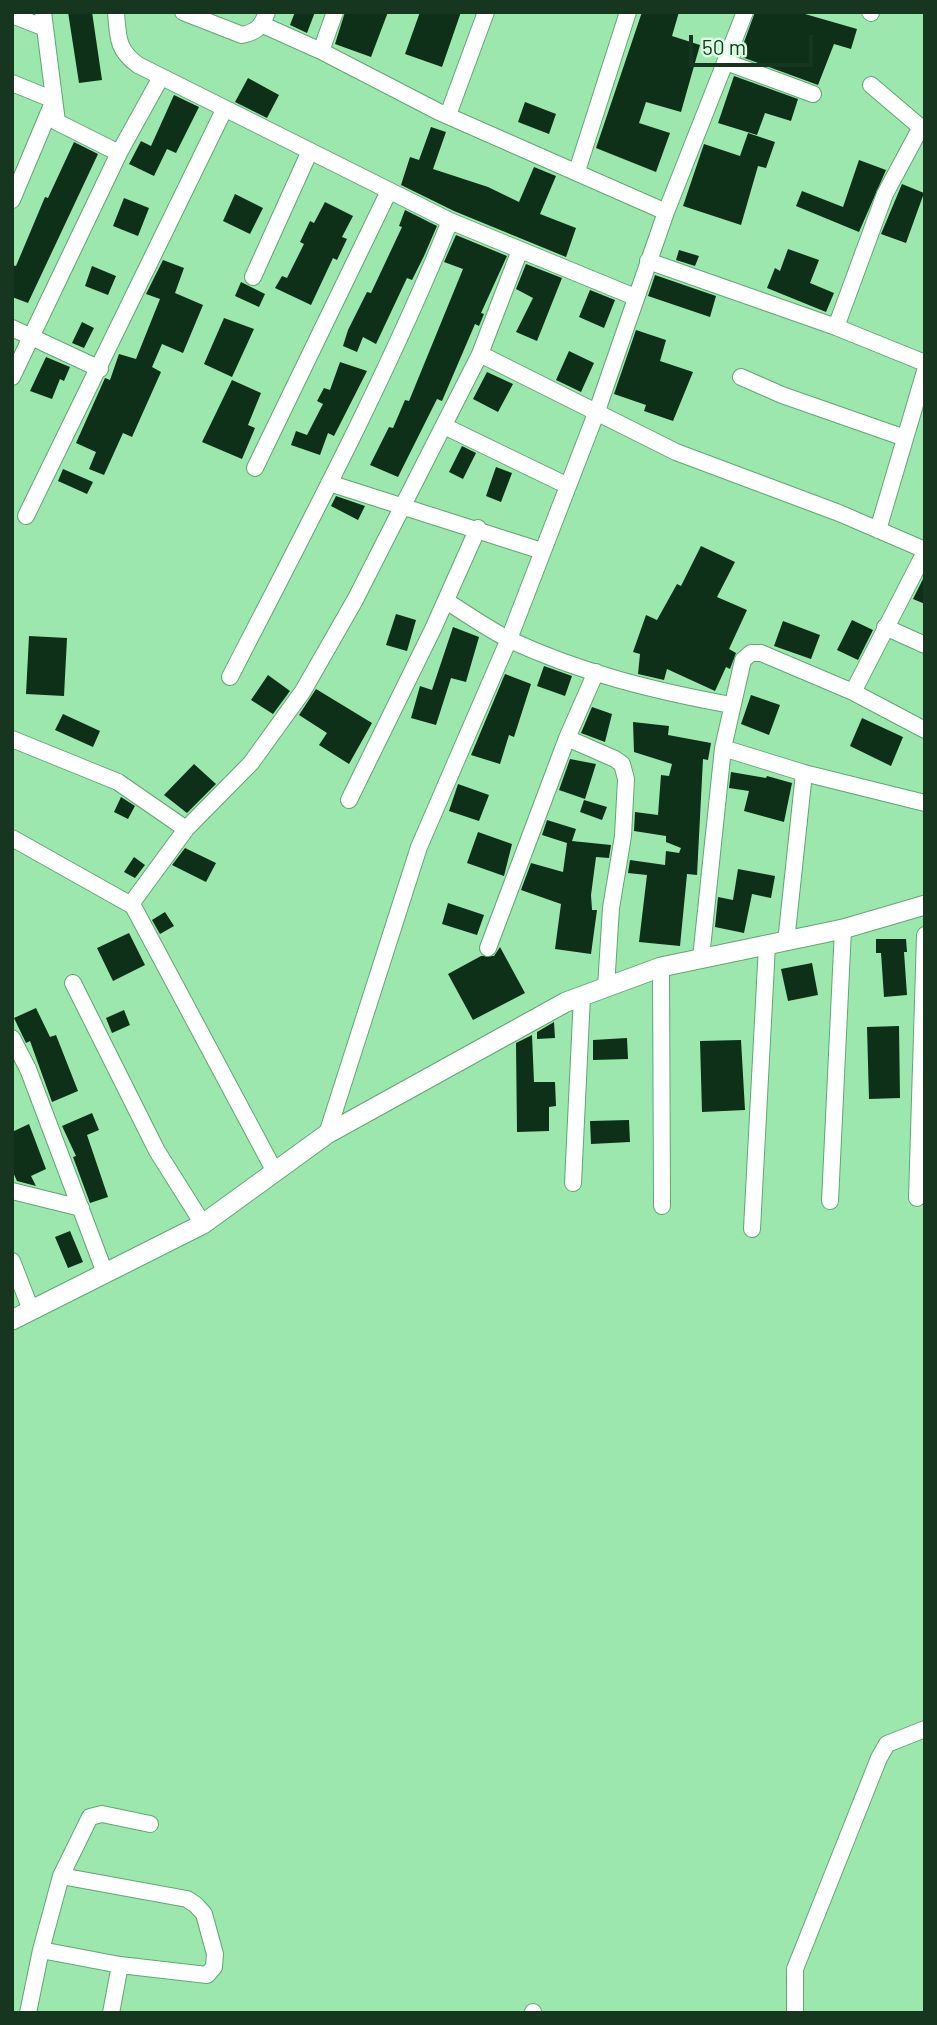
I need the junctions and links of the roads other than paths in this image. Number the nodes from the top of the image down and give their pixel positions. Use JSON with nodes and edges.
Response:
{"nodes":[{"id":1,"x":116,"y":12,"type":"edge"},
{"id":2,"x":183,"y":12,"type":"edge"},
{"id":3,"x":335,"y":12,"type":"edge"},
{"id":4,"x":486,"y":12,"type":"edge"},
{"id":5,"x":628,"y":12,"type":"edge"},
{"id":6,"x":745,"y":12,"type":"edge"},
{"id":7,"x":12,"y":15,"type":"edge"},
{"id":8,"x":201,"y":16,"type":"edge"},
{"id":9,"x":265,"y":19,"type":"edge"},
{"id":10,"x":44,"y":20,"type":"edge"},
{"id":11,"x":321,"y":51,"type":"junction"},
{"id":12,"x":726,"y":62,"type":"junction"},
{"id":13,"x":161,"y":77,"type":"junction"},
{"id":14,"x":12,"y":83,"type":"edge"},
{"id":15,"x":871,"y":85,"type":"dead end"},
{"id":16,"x":813,"y":94,"type":"dead end"},
{"id":17,"x":54,"y":100,"type":"junction"},
{"id":18,"x":224,"y":110,"type":"junction"},
{"id":19,"x":448,"y":116,"type":"junction"},
{"id":20,"x":923,"y":129,"type":"edge"},
{"id":21,"x":119,"y":153,"type":"junction"},
{"id":22,"x":309,"y":153,"type":"junction"},
{"id":23,"x":577,"y":171,"type":"junction"},
{"id":24,"x":389,"y":191,"type":"junction"},
{"id":25,"x":12,"y":200,"type":"edge"},
{"id":26,"x":666,"y":212,"type":"junction"},
{"id":27,"x":450,"y":221,"type":"junction"},
{"id":28,"x":520,"y":250,"type":"junction"},
{"id":29,"x":648,"y":261,"type":"junction"},
{"id":30,"x":253,"y":277,"type":"dead end"},
{"id":31,"x":635,"y":296,"type":"junction"},
{"id":32,"x":836,"y":327,"type":"junction"},
{"id":33,"x":12,"y":328,"type":"edge"},
{"id":34,"x":31,"y":338,"type":"junction"},
{"id":35,"x":480,"y":354,"type":"junction"},
{"id":36,"x":925,"y":363,"type":"edge"},
{"id":37,"x":100,"y":369,"type":"junction"},
{"id":38,"x":925,"y":371,"type":"edge"},
{"id":39,"x":12,"y":377,"type":"edge"},
{"id":40,"x":741,"y":377,"type":"dead end"},
{"id":41,"x":597,"y":411,"type":"junction"},
{"id":42,"x":444,"y":426,"type":"junction"},
{"id":43,"x":905,"y":438,"type":"junction"},
{"id":44,"x":255,"y":468,"type":"dead end"},
{"id":45,"x":329,"y":483,"type":"junction"},
{"id":46,"x":566,"y":485,"type":"junction"},
{"id":47,"x":402,"y":508,"type":"junction"},
{"id":48,"x":26,"y":516,"type":"dead end"},
{"id":49,"x":478,"y":528,"type":"junction"},
{"id":50,"x":878,"y":530,"type":"junction"},
{"id":51,"x":542,"y":551,"type":"junction"},
{"id":52,"x":925,"y":551,"type":"edge"},
{"id":53,"x":446,"y":601,"type":"junction"},
{"id":54,"x":885,"y":626,"type":"junction"},
{"id":55,"x":509,"y":639,"type":"junction"},
{"id":56,"x":925,"y":645,"type":"edge"},
{"id":57,"x":596,"y":672,"type":"junction"},
{"id":58,"x":230,"y":677,"type":"dead end"},
{"id":59,"x":853,"y":692,"type":"junction"},
{"id":60,"x":731,"y":705,"type":"junction"},
{"id":61,"x":925,"y":730,"type":"edge"},
{"id":62,"x":12,"y":738,"type":"edge"},
{"id":63,"x":567,"y":738,"type":"junction"},
{"id":64,"x":723,"y":748,"type":"junction"},
{"id":65,"x":804,"y":773,"type":"junction"},
{"id":66,"x":349,"y":800,"type":"dead end"},
{"id":67,"x":925,"y":803,"type":"edge"},
{"id":68,"x":186,"y":829,"type":"junction"},
{"id":69,"x":12,"y":838,"type":"edge"},
{"id":70,"x":131,"y":904,"type":"junction"},
{"id":71,"x":925,"y":905,"type":"edge"},
{"id":72,"x":843,"y":929,"type":"junction"},
{"id":73,"x":925,"y":935,"type":"edge"},
{"id":74,"x":776,"y":943,"type":"junction"},
{"id":75,"x":488,"y":948,"type":"dead end"},
{"id":76,"x":701,"y":958,"type":"junction"},
{"id":77,"x":662,"y":967,"type":"junction"},
{"id":78,"x":73,"y":984,"type":"dead end"},
{"id":79,"x":606,"y":987,"type":"junction"},
{"id":80,"x":582,"y":996,"type":"junction"},
{"id":81,"x":12,"y":1038,"type":"edge"},
{"id":82,"x":327,"y":1134,"type":"junction"},
{"id":83,"x":274,"y":1170,"type":"junction"},
{"id":84,"x":573,"y":1183,"type":"dead end"},
{"id":85,"x":12,"y":1191,"type":"edge"},
{"id":86,"x":917,"y":1198,"type":"dead end"},
{"id":87,"x":830,"y":1201,"type":"dead end"},
{"id":88,"x":662,"y":1206,"type":"dead end"},
{"id":89,"x":81,"y":1208,"type":"junction"},
{"id":90,"x":203,"y":1224,"type":"junction"},
{"id":91,"x":752,"y":1229,"type":"dead end"},
{"id":92,"x":12,"y":1261,"type":"edge"},
{"id":93,"x":105,"y":1273,"type":"junction"},
{"id":94,"x":31,"y":1310,"type":"junction"},
{"id":95,"x":12,"y":1320,"type":"edge"},
{"id":96,"x":925,"y":1729,"type":"edge"},
{"id":97,"x":150,"y":1824,"type":"dead end"},
{"id":98,"x":61,"y":1876,"type":"junction"},
{"id":99,"x":41,"y":1950,"type":"junction"},
{"id":100,"x":120,"y":1965,"type":"junction"},
{"id":101,"x":28,"y":2013,"type":"edge"},
{"id":102,"x":111,"y":2013,"type":"edge"},
{"id":103,"x":795,"y":2013,"type":"edge"}],
"edges":[{"from":1,"to":13,"type":"street"},
{"from":2,"to":8,"type":"street"},
{"from":3,"to":11,"type":"street"},
{"from":4,"to":19,"type":"street"},
{"from":5,"to":23,"type":"street"},
{"from":6,"to":12,"type":"street"},
{"from":7,"to":10,"type":"street"},
{"from":8,"to":9,"type":"street"},
{"from":9,"to":11,"type":"street"},
{"from":10,"to":17,"type":"street"},
{"from":11,"to":19,"type":"street"},
{"from":12,"to":16,"type":"street"},
{"from":12,"to":26,"type":"street"},
{"from":13,"to":18,"type":"street"},
{"from":13,"to":21,"type":"street"},
{"from":14,"to":17,"type":"street"},
{"from":15,"to":20,"type":"street"},
{"from":17,"to":21,"type":"street"},
{"from":17,"to":25,"type":"street"},
{"from":18,"to":22,"type":"street"},
{"from":18,"to":37,"type":"street"},
{"from":19,"to":23,"type":"street"},
{"from":20,"to":32,"type":"street"},
{"from":21,"to":34,"type":"street"},
{"from":22,"to":24,"type":"street"},
{"from":22,"to":30,"type":"street"},
{"from":23,"to":26,"type":"street"},
{"from":24,"to":27,"type":"street"},
{"from":24,"to":44,"type":"street"},
{"from":26,"to":29,"type":"street"},
{"from":27,"to":28,"type":"street"},
{"from":27,"to":45,"type":"street"},
{"from":28,"to":31,"type":"street"},
{"from":28,"to":35,"type":"street"},
{"from":29,"to":31,"type":"street"},
{"from":29,"to":32,"type":"street"},
{"from":31,"to":41,"type":"street"},
{"from":32,"to":36,"type":"street"},
{"from":33,"to":34,"type":"street"},
{"from":34,"to":37,"type":"street"},
{"from":34,"to":39,"type":"street"},
{"from":35,"to":41,"type":"street"},
{"from":35,"to":42,"type":"street"},
{"from":37,"to":48,"type":"street"},
{"from":38,"to":43,"type":"street"},
{"from":40,"to":43,"type":"street"},
{"from":41,"to":46,"type":"street"},
{"from":41,"to":50,"type":"street"},
{"from":42,"to":46,"type":"street"},
{"from":42,"to":47,"type":"street"},
{"from":43,"to":50,"type":"street"},
{"from":45,"to":47,"type":"street"},
{"from":45,"to":58,"type":"street"},
{"from":46,"to":51,"type":"street"},
{"from":47,"to":49,"type":"street"},
{"from":47,"to":68,"type":"street"},
{"from":49,"to":51,"type":"street"},
{"from":49,"to":53,"type":"street"},
{"from":50,"to":52,"type":"street"},
{"from":51,"to":55,"type":"street"},
{"from":52,"to":54,"type":"street"},
{"from":53,"to":55,"type":"street"},
{"from":53,"to":66,"type":"street"},
{"from":54,"to":56,"type":"street"},
{"from":54,"to":59,"type":"street"},
{"from":55,"to":57,"type":"street"},
{"from":55,"to":82,"type":"street"},
{"from":57,"to":60,"type":"street"},
{"from":57,"to":63,"type":"street"},
{"from":59,"to":60,"type":"street"},
{"from":59,"to":61,"type":"street"},
{"from":60,"to":64,"type":"street"},
{"from":62,"to":68,"type":"street"},
{"from":63,"to":75,"type":"street"},
{"from":63,"to":79,"type":"street"},
{"from":64,"to":65,"type":"street"},
{"from":64,"to":76,"type":"street"},
{"from":65,"to":67,"type":"street"},
{"from":65,"to":74,"type":"street"},
{"from":68,"to":70,"type":"street"},
{"from":69,"to":70,"type":"street"},
{"from":70,"to":83,"type":"street"},
{"from":71,"to":72,"type":"street"},
{"from":72,"to":74,"type":"street"},
{"from":72,"to":87,"type":"street"},
{"from":73,"to":86,"type":"street"},
{"from":74,"to":76,"type":"street"},
{"from":74,"to":91,"type":"street"},
{"from":76,"to":77,"type":"street"},
{"from":77,"to":79,"type":"street"},
{"from":77,"to":88,"type":"street"},
{"from":78,"to":90,"type":"street"},
{"from":79,"to":80,"type":"street"},
{"from":80,"to":82,"type":"street"},
{"from":80,"to":84,"type":"street"},
{"from":81,"to":89,"type":"street"},
{"from":82,"to":83,"type":"street"},
{"from":83,"to":90,"type":"street"},
{"from":85,"to":89,"type":"street"},
{"from":89,"to":93,"type":"street"},
{"from":90,"to":93,"type":"street"},
{"from":92,"to":94,"type":"street"},
{"from":93,"to":94,"type":"street"},
{"from":94,"to":95,"type":"street"},
{"from":96,"to":103,"type":"street"},
{"from":97,"to":98,"type":"street"},
{"from":98,"to":99,"type":"street"},
{"from":98,"to":100,"type":"street"},
{"from":99,"to":100,"type":"street"},
{"from":99,"to":101,"type":"street"},
{"from":100,"to":102,"type":"street"}]}
